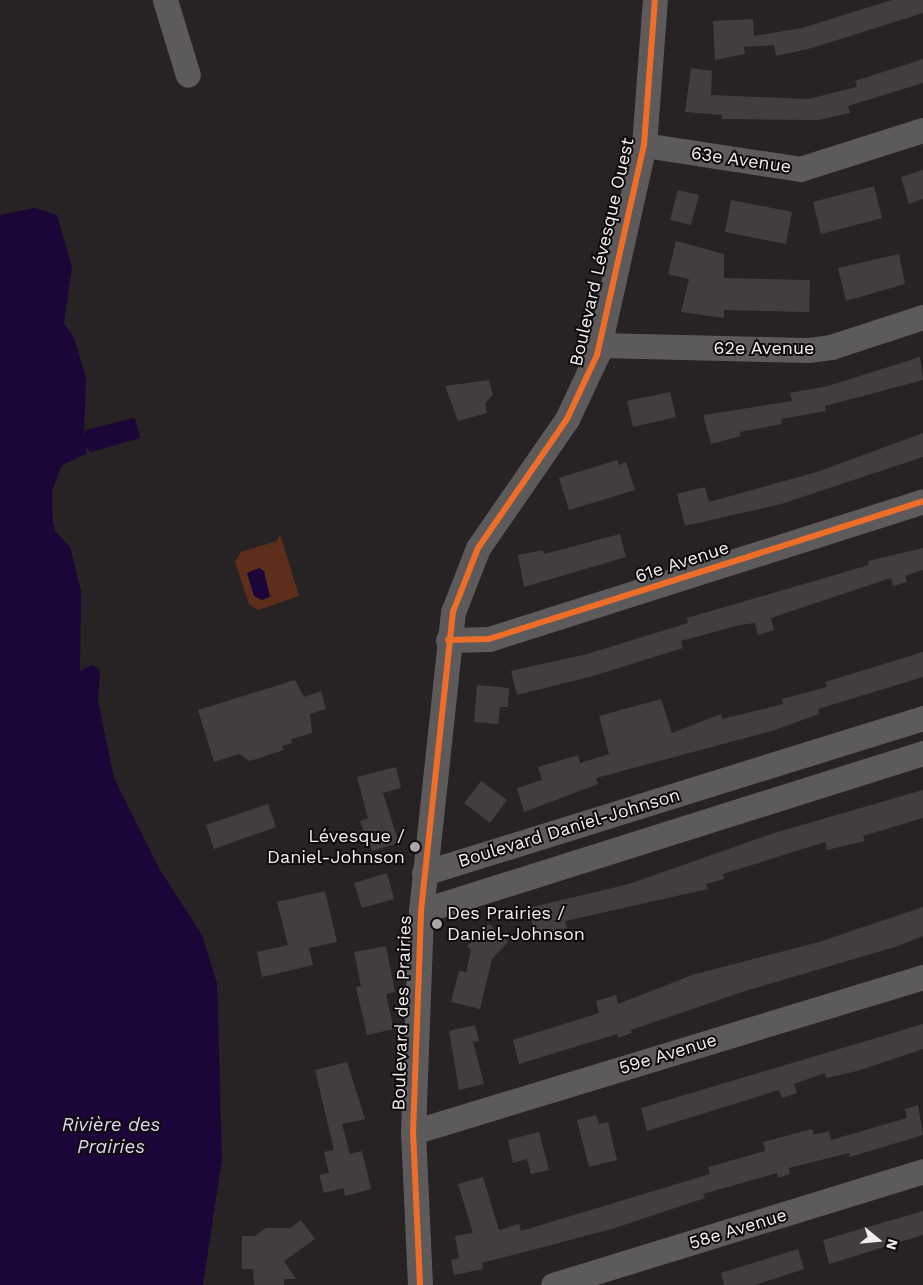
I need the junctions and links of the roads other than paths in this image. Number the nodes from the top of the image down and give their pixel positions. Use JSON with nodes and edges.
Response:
{"nodes":[{"id":1,"x":165,"y":0,"type":"edge"},
{"id":2,"x":655,"y":0,"type":"edge"},
{"id":3,"x":188,"y":75,"type":"dead end"},
{"id":4,"x":923,"y":130,"type":"edge"},
{"id":5,"x":644,"y":145,"type":"junction"},
{"id":6,"x":923,"y":316,"type":"edge"},
{"id":7,"x":600,"y":346,"type":"junction"},
{"id":8,"x":923,"y":501,"type":"edge"},
{"id":9,"x":448,"y":640,"type":"junction"},
{"id":10,"x":923,"y":718,"type":"edge"},
{"id":11,"x":437,"y":742,"type":"joint"},
{"id":12,"x":923,"y":754,"type":"edge"},
{"id":13,"x":714,"y":783,"type":"junction"},
{"id":14,"x":722,"y":816,"type":"junction"},
{"id":15,"x":424,"y":873,"type":"junction"},
{"id":16,"x":421,"y":911,"type":"junction"},
{"id":17,"x":923,"y":977,"type":"edge"},
{"id":18,"x":412,"y":1132,"type":"junction"},
{"id":19,"x":923,"y":1171,"type":"edge"},
{"id":20,"x":420,"y":1285,"type":"edge"},
{"id":21,"x":553,"y":1285,"type":"edge"}],
"edges":[{"from":1,"to":3,"type":"street"},
{"from":2,"to":5,"type":"street","name":"Boulevard Lévesque Ouest"},
{"from":4,"to":5,"type":"street","name":"63e Avenue"},
{"from":5,"to":7,"type":"street","name":"Boulevard Lévesque Ouest"},
{"from":6,"to":7,"type":"street","name":"62e Avenue"},
{"from":7,"to":9,"type":"street","name":"Boulevard Lévesque Ouest"},
{"from":8,"to":9,"type":"street","name":"61e Avenue"},
{"from":9,"to":11,"type":"street","name":"Boulevard Lévesque Ouest"},
{"from":10,"to":13,"type":"street","name":"Boulevard Daniel-Johnson"},
{"from":11,"to":15,"type":"street","name":"Boulevard des Prairies"},
{"from":12,"to":14,"type":"street","name":"Boulevard Daniel-Johnson"},
{"from":13,"to":14,"type":"street"},
{"from":13,"to":15,"type":"street","name":"Boulevard Daniel-Johnson"},
{"from":14,"to":16,"type":"street","name":"Boulevard Daniel-Johnson"},
{"from":15,"to":16,"type":"street","name":"Boulevard des Prairies"},
{"from":16,"to":18,"type":"street","name":"Boulevard des Prairies"},
{"from":17,"to":18,"type":"street","name":"59e Avenue"},
{"from":18,"to":20,"type":"street","name":"Boulevard des Prairies"},
{"from":19,"to":21,"type":"street","name":"58e Avenue"}]}
